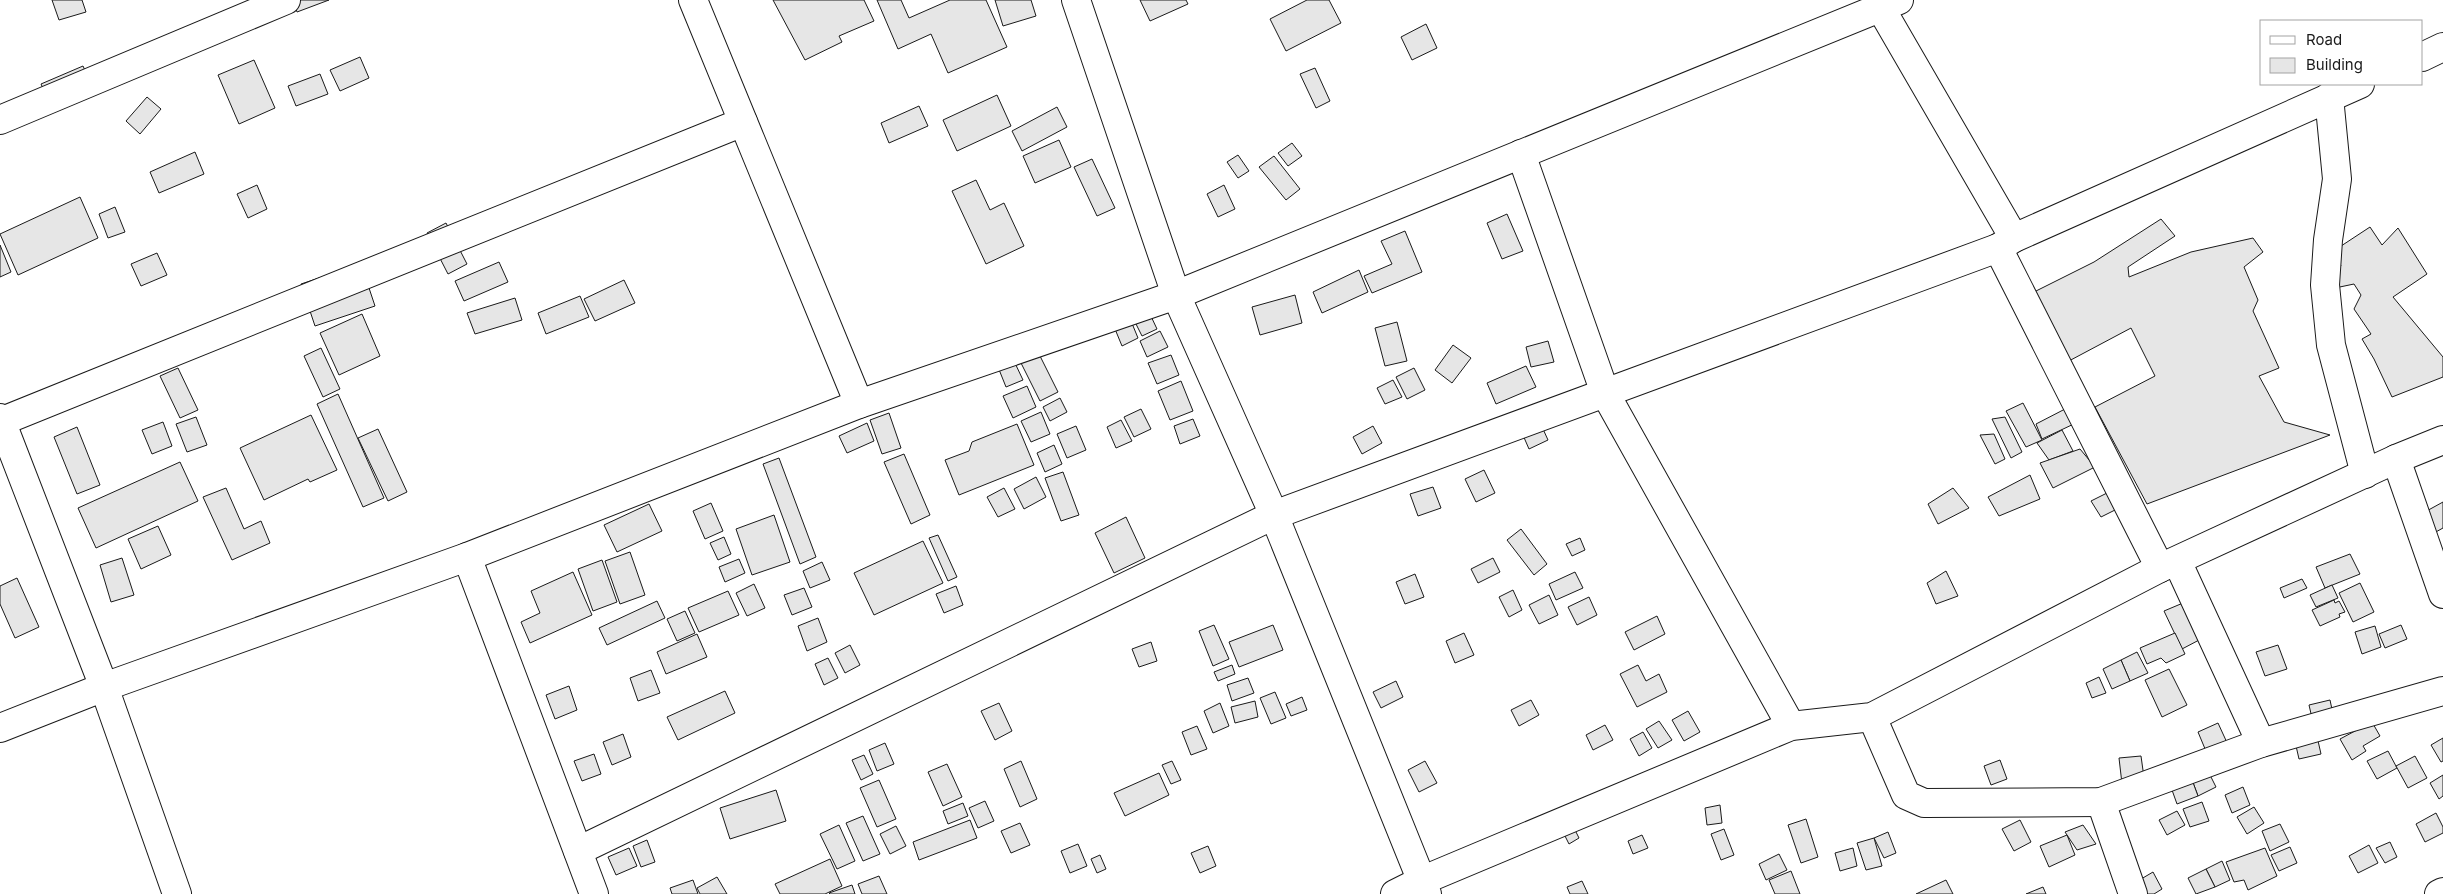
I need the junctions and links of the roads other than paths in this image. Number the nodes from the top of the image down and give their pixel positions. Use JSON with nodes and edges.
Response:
{"nodes":[{"id":1,"x":286,"y":0,"type":"edge"},
{"id":2,"x":693,"y":0,"type":"edge"},
{"id":3,"x":1076,"y":0,"type":"edge"},
{"id":4,"x":1885,"y":2,"type":"edge"},
{"id":5,"x":2443,"y":47,"type":"edge"},
{"id":6,"x":2423,"y":57,"type":"edge"},
{"id":7,"x":2358,"y":85,"type":"edge"},
{"id":8,"x":2329,"y":98,"type":"junction"},
{"id":9,"x":0,"y":120,"type":"edge"},
{"id":10,"x":743,"y":122,"type":"junction"},
{"id":11,"x":1522,"y":154,"type":"junction"},
{"id":12,"x":2006,"y":243,"type":"junction"},
{"id":13,"x":1176,"y":295,"type":"junction"},
{"id":14,"x":1605,"y":392,"type":"junction"},
{"id":15,"x":859,"y":404,"type":"junction"},
{"id":16,"x":0,"y":420,"type":"edge"},
{"id":17,"x":2443,"y":440,"type":"edge"},
{"id":18,"x":2396,"y":459,"type":"junction"},
{"id":19,"x":2365,"y":474,"type":"junction"},
{"id":20,"x":1274,"y":516,"type":"junction"},
{"id":21,"x":467,"y":557,"type":"junction"},
{"id":22,"x":2169,"y":564,"type":"junction"},
{"id":23,"x":2443,"y":594,"type":"edge"},
{"id":24,"x":104,"y":687,"type":"junction"},
{"id":25,"x":2443,"y":691,"type":"edge"},
{"id":26,"x":1872,"y":717,"type":"junction"},
{"id":27,"x":1791,"y":726,"type":"junction"},
{"id":28,"x":0,"y":728,"type":"edge"},
{"id":29,"x":2261,"y":743,"type":"junction"},
{"id":30,"x":2101,"y":802,"type":"junction"},
{"id":31,"x":578,"y":851,"type":"junction"},
{"id":32,"x":1424,"y":887,"type":"edge"},
{"id":33,"x":2443,"y":892,"type":"edge"},
{"id":34,"x":177,"y":894,"type":"edge"},
{"id":35,"x":594,"y":894,"type":"edge"},
{"id":36,"x":1396,"y":894,"type":"edge"},
{"id":37,"x":2133,"y":894,"type":"edge"},
{"id":38,"x":2439,"y":894,"type":"edge"}],
"edges":[{"from":1,"to":9,"type":"street"},
{"from":2,"to":10,"type":"street"},
{"from":3,"to":13,"type":"street"},
{"from":4,"to":11,"type":"street"},
{"from":4,"to":12,"type":"street"},
{"from":5,"to":6,"type":"street"},
{"from":7,"to":8,"type":"street"},
{"from":8,"to":12,"type":"street"},
{"from":8,"to":19,"type":"street"},
{"from":10,"to":15,"type":"street"},
{"from":10,"to":16,"type":"street"},
{"from":11,"to":13,"type":"street"},
{"from":11,"to":14,"type":"street"},
{"from":12,"to":14,"type":"street"},
{"from":12,"to":22,"type":"street"},
{"from":13,"to":15,"type":"street"},
{"from":13,"to":20,"type":"street"},
{"from":14,"to":20,"type":"street"},
{"from":14,"to":27,"type":"street"},
{"from":15,"to":21,"type":"street"},
{"from":16,"to":24,"type":"street"},
{"from":17,"to":18,"type":"street"},
{"from":18,"to":19,"type":"street"},
{"from":18,"to":23,"type":"street"},
{"from":19,"to":22,"type":"street"},
{"from":20,"to":31,"type":"street"},
{"from":20,"to":32,"type":"street"},
{"from":21,"to":24,"type":"street"},
{"from":21,"to":31,"type":"street"},
{"from":22,"to":26,"type":"street"},
{"from":22,"to":29,"type":"street"},
{"from":24,"to":28,"type":"street"},
{"from":24,"to":34,"type":"street"},
{"from":25,"to":29,"type":"street"},
{"from":26,"to":27,"type":"street"},
{"from":26,"to":30,"type":"street"},
{"from":27,"to":32,"type":"street"},
{"from":29,"to":30,"type":"street"},
{"from":30,"to":37,"type":"street"},
{"from":31,"to":35,"type":"street"},
{"from":32,"to":36,"type":"street"},
{"from":33,"to":38,"type":"street"}]}
